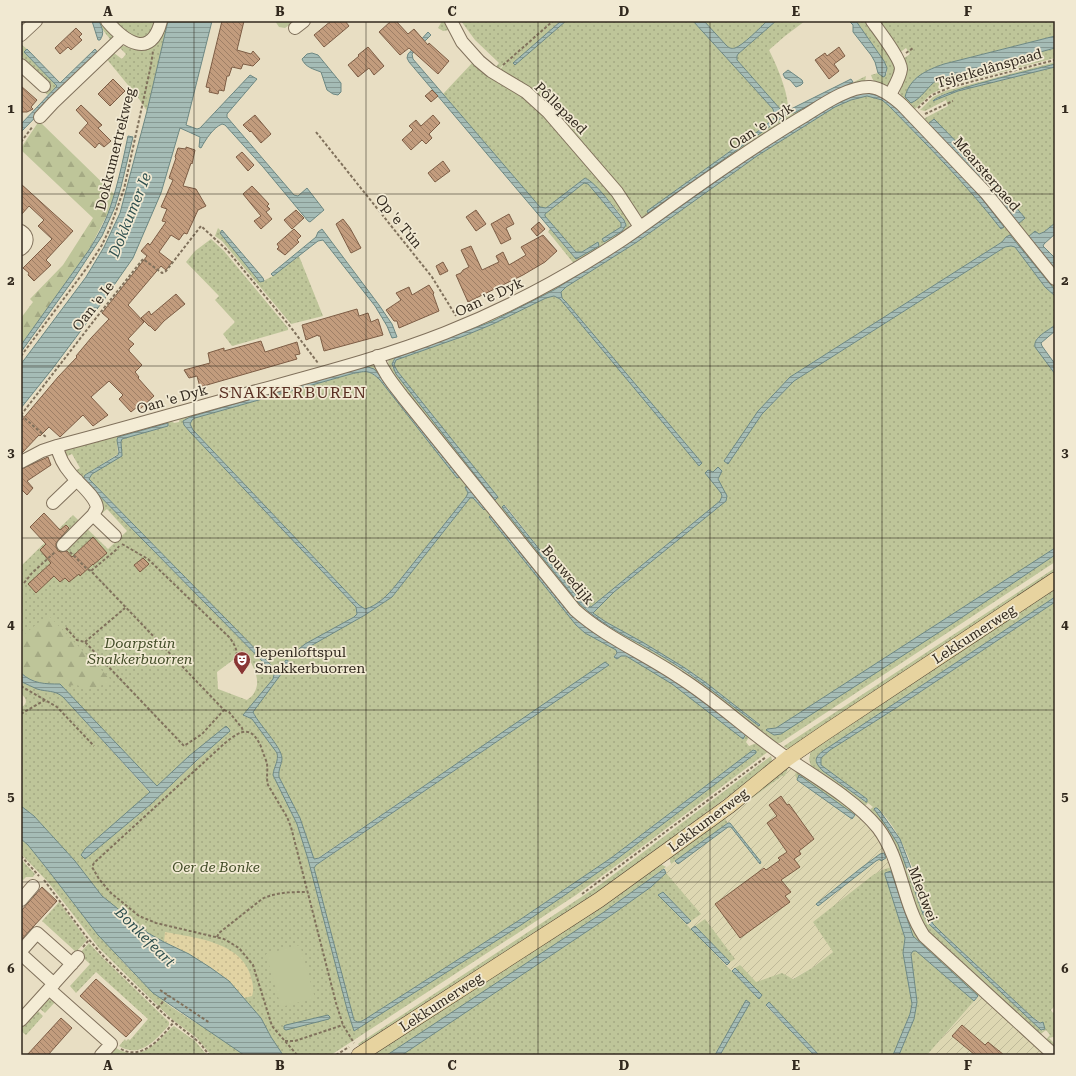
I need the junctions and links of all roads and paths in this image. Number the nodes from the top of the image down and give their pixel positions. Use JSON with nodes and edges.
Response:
{"nodes":[{"id":1,"x":36,"y":21,"type":"edge"},
{"id":2,"x":107,"y":21,"type":"edge"},
{"id":3,"x":161,"y":21,"type":"edge"},
{"id":4,"x":451,"y":21,"type":"edge"},
{"id":5,"x":553,"y":21,"type":"edge"},
{"id":6,"x":872,"y":21,"type":"edge"},
{"id":7,"x":21,"y":35,"type":"edge"},
{"id":8,"x":122,"y":36,"type":"junction"},
{"id":9,"x":151,"y":40,"type":"junction"},
{"id":10,"x":1055,"y":60,"type":"edge"},
{"id":11,"x":506,"y":61,"type":"dead end"},
{"id":12,"x":21,"y":65,"type":"edge"},
{"id":13,"x":44,"y":86,"type":"dead end"},
{"id":14,"x":890,"y":95,"type":"junction"},
{"id":15,"x":953,"y":101,"type":"dead end"},
{"id":16,"x":929,"y":112,"type":"dead end"},
{"id":17,"x":912,"y":115,"type":"junction"},
{"id":18,"x":40,"y":117,"type":"joint"},
{"id":19,"x":316,"y":132,"type":"dead end"},
{"id":20,"x":21,"y":142,"type":"edge"},
{"id":21,"x":640,"y":228,"type":"junction"},
{"id":22,"x":21,"y":231,"type":"edge"},
{"id":23,"x":21,"y":249,"type":"edge"},
{"id":24,"x":1055,"y":279,"type":"edge"},
{"id":25,"x":462,"y":326,"type":"junction"},
{"id":26,"x":21,"y":356,"type":"edge"},
{"id":27,"x":377,"y":356,"type":"junction"},
{"id":28,"x":322,"y":373,"type":"junction"},
{"id":29,"x":21,"y":415,"type":"edge"},
{"id":30,"x":56,"y":446,"type":"junction"},
{"id":31,"x":21,"y":462,"type":"edge"},
{"id":32,"x":77,"y":480,"type":"junction"},
{"id":33,"x":53,"y":503,"type":"dead end"},
{"id":34,"x":94,"y":515,"type":"junction"},
{"id":35,"x":115,"y":536,"type":"dead end"},
{"id":36,"x":63,"y":545,"type":"junction"},
{"id":37,"x":91,"y":571,"type":"junction"},
{"id":38,"x":1055,"y":580,"type":"edge"},
{"id":39,"x":24,"y":583,"type":"dead end"},
{"id":40,"x":125,"y":608,"type":"junction"},
{"id":41,"x":66,"y":628,"type":"dead end"},
{"id":42,"x":85,"y":642,"type":"junction"},
{"id":43,"x":236,"y":662,"type":"dead end"},
{"id":44,"x":21,"y":686,"type":"edge"},
{"id":45,"x":45,"y":700,"type":"junction"},
{"id":46,"x":224,"y":710,"type":"junction"},
{"id":47,"x":21,"y":714,"type":"edge"},
{"id":48,"x":243,"y":732,"type":"junction"},
{"id":49,"x":94,"y":746,"type":"dead end"},
{"id":50,"x":775,"y":750,"type":"junction"},
{"id":51,"x":788,"y":758,"type":"junction"},
{"id":52,"x":21,"y":856,"type":"edge"},
{"id":53,"x":33,"y":886,"type":"dead end"},
{"id":54,"x":307,"y":892,"type":"junction"},
{"id":55,"x":578,"y":897,"type":"dead end"},
{"id":56,"x":21,"y":900,"type":"edge"},
{"id":57,"x":217,"y":937,"type":"junction"},
{"id":58,"x":21,"y":951,"type":"edge"},
{"id":59,"x":21,"y":954,"type":"edge"},
{"id":60,"x":52,"y":986,"type":"junction"},
{"id":61,"x":160,"y":990,"type":"dead end"},
{"id":62,"x":168,"y":995,"type":"junction"},
{"id":63,"x":157,"y":1008,"type":"junction"},
{"id":64,"x":22,"y":1016,"type":"edge"},
{"id":65,"x":210,"y":1022,"type":"dead end"},
{"id":66,"x":173,"y":1023,"type":"junction"},
{"id":67,"x":343,"y":1025,"type":"junction"},
{"id":68,"x":360,"y":1040,"type":"dead end"},
{"id":69,"x":285,"y":1041,"type":"junction"},
{"id":70,"x":111,"y":1044,"type":"junction"},
{"id":71,"x":356,"y":1049,"type":"edge"},
{"id":72,"x":101,"y":1055,"type":"edge"},
{"id":73,"x":209,"y":1055,"type":"edge"},
{"id":74,"x":297,"y":1055,"type":"edge"},
{"id":75,"x":336,"y":1055,"type":"edge"},
{"id":76,"x":1054,"y":1055,"type":"edge"}],
"edges":[{"from":1,"to":7,"type":"street"},
{"from":2,"to":8,"type":"street"},
{"from":3,"to":9,"type":"street"},
{"from":4,"to":21,"type":"street","name":"Pôllepaed"},
{"from":5,"to":11,"type":"path"},
{"from":6,"to":14,"type":"street"},
{"from":8,"to":9,"type":"street"},
{"from":8,"to":18,"type":"street"},
{"from":9,"to":26,"type":"path","name":"Dokkumertrekweg"},
{"from":10,"to":17,"type":"path","name":"Tsjerkelânspaad"},
{"from":12,"to":13,"type":"street"},
{"from":14,"to":17,"type":"street","name":"Mearsterpaed"},
{"from":14,"to":21,"type":"street","name":"Oan 'e Dyk"},
{"from":15,"to":16,"type":"path"},
{"from":17,"to":24,"type":"street","name":"Mearsterpaed"},
{"from":18,"to":20,"type":"path"},
{"from":19,"to":25,"type":"path","name":"Op 'e Tún"},
{"from":21,"to":25,"type":"street","name":"Oan 'e Dyk"},
{"from":22,"to":23,"type":"street"},
{"from":25,"to":27,"type":"street","name":"Oan 'e Dyk"},
{"from":27,"to":28,"type":"street","name":"Oan 'e Dyk"},
{"from":27,"to":50,"type":"street","name":"Bouwedijk"},
{"from":28,"to":29,"type":"path","name":"Oan 'e Ie"},
{"from":28,"to":30,"type":"street","name":"Oan 'e Dyk"},
{"from":29,"to":30,"type":"path"},
{"from":30,"to":31,"type":"street","name":"Oan 'e Dyk"},
{"from":30,"to":32,"type":"street"},
{"from":32,"to":33,"type":"street"},
{"from":32,"to":34,"type":"street"},
{"from":34,"to":35,"type":"street"},
{"from":34,"to":36,"type":"street"},
{"from":36,"to":37,"type":"path"},
{"from":36,"to":39,"type":"path"},
{"from":37,"to":40,"type":"path"},
{"from":37,"to":43,"type":"path"},
{"from":38,"to":51,"type":"main road","name":"Lekkumerweg"},
{"from":40,"to":42,"type":"path"},
{"from":40,"to":46,"type":"path"},
{"from":41,"to":42,"type":"path"},
{"from":42,"to":46,"type":"path"},
{"from":44,"to":45,"type":"path"},
{"from":45,"to":47,"type":"path"},
{"from":45,"to":49,"type":"path"},
{"from":46,"to":48,"type":"path"},
{"from":48,"to":54,"type":"path"},
{"from":48,"to":57,"type":"path"},
{"from":50,"to":51,"type":"street","name":"Bouwedijk"},
{"from":50,"to":55,"type":"path"},
{"from":51,"to":71,"type":"main road","name":"Lekkumerweg"},
{"from":51,"to":76,"type":"street","name":"Miedwei"},
{"from":52,"to":63,"type":"path"},
{"from":53,"to":56,"type":"street"},
{"from":54,"to":57,"type":"path"},
{"from":54,"to":67,"type":"path"},
{"from":57,"to":69,"type":"path"},
{"from":58,"to":60,"type":"street"},
{"from":59,"to":60,"type":"street"},
{"from":60,"to":64,"type":"street"},
{"from":60,"to":70,"type":"street"},
{"from":61,"to":62,"type":"path"},
{"from":62,"to":63,"type":"path"},
{"from":62,"to":65,"type":"path"},
{"from":63,"to":66,"type":"path"},
{"from":66,"to":70,"type":"path"},
{"from":66,"to":73,"type":"path"},
{"from":67,"to":69,"type":"path"},
{"from":67,"to":71,"type":"path"},
{"from":68,"to":71,"type":"path"},
{"from":69,"to":74,"type":"path"},
{"from":70,"to":72,"type":"street"},
{"from":71,"to":75,"type":"path"}]}
